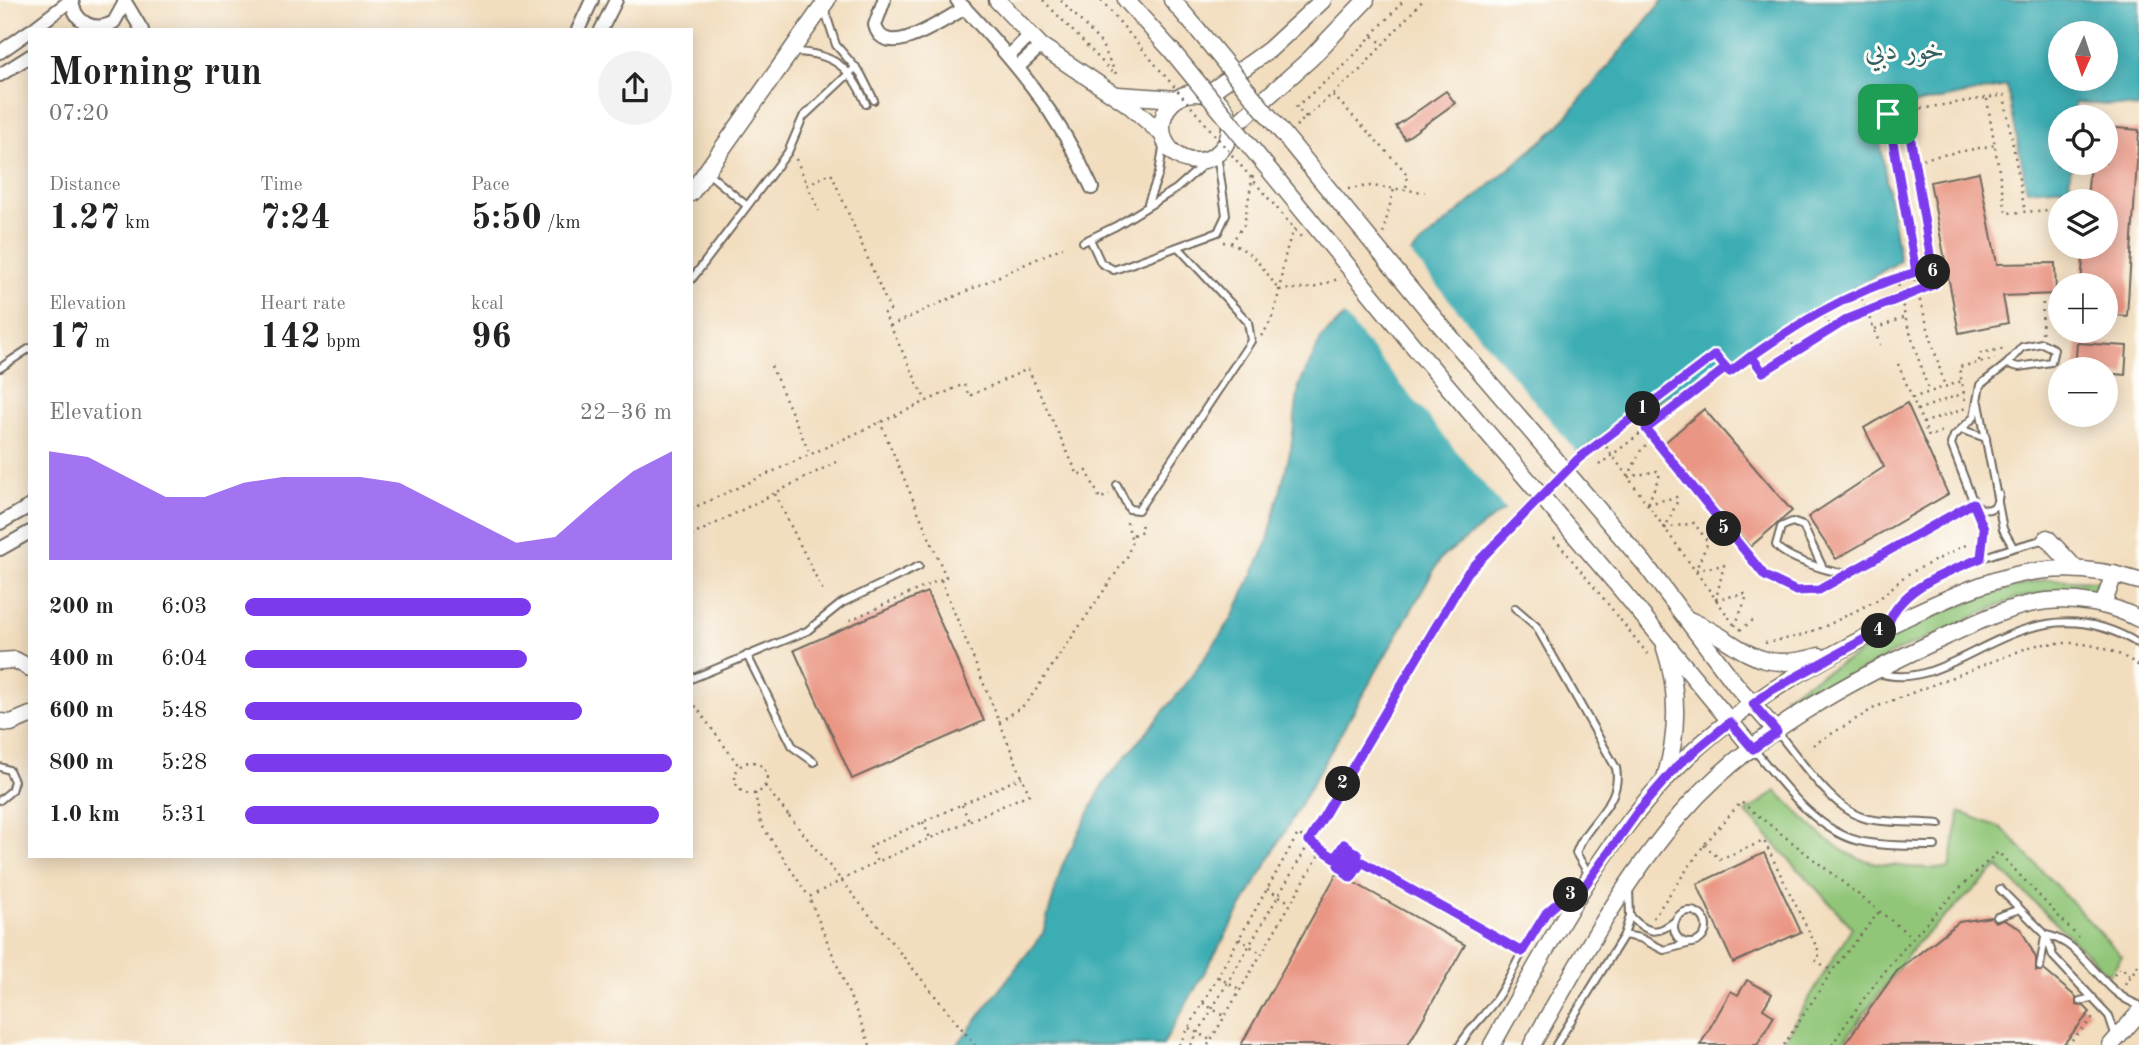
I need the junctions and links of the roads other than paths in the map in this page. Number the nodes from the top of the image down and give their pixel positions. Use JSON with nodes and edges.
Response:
{"nodes":[{"id":1,"x":71,"y":0,"type":"edge"},
{"id":2,"x":592,"y":0,"type":"edge"},
{"id":3,"x":616,"y":0,"type":"edge"},
{"id":4,"x":884,"y":0,"type":"edge"},
{"id":5,"x":996,"y":0,"type":"edge"},
{"id":6,"x":1126,"y":0,"type":"edge"},
{"id":7,"x":1172,"y":0,"type":"edge"},
{"id":8,"x":1323,"y":0,"type":"edge"},
{"id":9,"x":1366,"y":0,"type":"edge"},
{"id":10,"x":124,"y":1,"type":"edge"},
{"id":11,"x":825,"y":3,"type":"edge"},
{"id":12,"x":961,"y":4,"type":"edge"},
{"id":13,"x":83,"y":22,"type":"junction"},
{"id":14,"x":35,"y":28,"type":"edge"},
{"id":15,"x":75,"y":28,"type":"edge"},
{"id":16,"x":102,"y":28,"type":"edge"},
{"id":17,"x":141,"y":28,"type":"edge"},
{"id":18,"x":579,"y":28,"type":"edge"},
{"id":19,"x":602,"y":28,"type":"edge"},
{"id":20,"x":28,"y":33,"type":"edge"},
{"id":21,"x":1035,"y":40,"type":"junction"},
{"id":22,"x":793,"y":51,"type":"junction"},
{"id":23,"x":0,"y":52,"type":"edge"},
{"id":24,"x":1010,"y":55,"type":"junction"},
{"id":25,"x":28,"y":57,"type":"edge"},
{"id":26,"x":1019,"y":66,"type":"junction"},
{"id":27,"x":856,"y":67,"type":"junction"},
{"id":28,"x":848,"y":73,"type":"junction"},
{"id":29,"x":0,"y":75,"type":"edge"},
{"id":30,"x":1116,"y":94,"type":"junction"},
{"id":31,"x":1206,"y":95,"type":"junction"},
{"id":32,"x":1177,"y":99,"type":"junction"},
{"id":33,"x":874,"y":100,"type":"dead end"},
{"id":34,"x":866,"y":104,"type":"dead end"},
{"id":35,"x":1230,"y":130,"type":"junction"},
{"id":36,"x":1163,"y":137,"type":"junction"},
{"id":37,"x":1214,"y":156,"type":"junction"},
{"id":38,"x":707,"y":172,"type":"junction"},
{"id":39,"x":1091,"y":188,"type":"dead end"},
{"id":40,"x":693,"y":190,"type":"edge"},
{"id":41,"x":1148,"y":203,"type":"junction"},
{"id":42,"x":746,"y":205,"type":"junction"},
{"id":43,"x":1178,"y":247,"type":"junction"},
{"id":44,"x":693,"y":278,"type":"edge"},
{"id":45,"x":28,"y":349,"type":"edge"},
{"id":46,"x":2007,"y":364,"type":"junction"},
{"id":47,"x":0,"y":368,"type":"edge"},
{"id":48,"x":1979,"y":401,"type":"junction"},
{"id":49,"x":1963,"y":430,"type":"junction"},
{"id":50,"x":1986,"y":438,"type":"junction"},
{"id":51,"x":1117,"y":485,"type":"dead end"},
{"id":52,"x":1998,"y":494,"type":"junction"},
{"id":53,"x":1973,"y":503,"type":"junction"},
{"id":54,"x":28,"y":507,"type":"edge"},
{"id":55,"x":0,"y":523,"type":"edge"},
{"id":56,"x":28,"y":534,"type":"edge"},
{"id":57,"x":2048,"y":538,"type":"joint"},
{"id":58,"x":2013,"y":547,"type":"junction"},
{"id":59,"x":0,"y":549,"type":"edge"},
{"id":60,"x":1981,"y":558,"type":"junction"},
{"id":61,"x":919,"y":566,"type":"dead end"},
{"id":62,"x":1822,"y":566,"type":"junction"},
{"id":63,"x":2075,"y":568,"type":"junction"},
{"id":64,"x":2114,"y":574,"type":"junction"},
{"id":65,"x":2139,"y":581,"type":"edge"},
{"id":66,"x":2103,"y":605,"type":"junction"},
{"id":67,"x":1515,"y":608,"type":"dead end"},
{"id":68,"x":2139,"y":619,"type":"edge"},
{"id":69,"x":1687,"y":620,"type":"junction"},
{"id":70,"x":1888,"y":626,"type":"junction"},
{"id":71,"x":1662,"y":639,"type":"junction"},
{"id":72,"x":2139,"y":644,"type":"edge"},
{"id":73,"x":1839,"y":652,"type":"junction"},
{"id":74,"x":747,"y":655,"type":"junction"},
{"id":75,"x":1874,"y":672,"type":"junction"},
{"id":76,"x":693,"y":678,"type":"edge"},
{"id":77,"x":1753,"y":704,"type":"junction"},
{"id":78,"x":28,"y":716,"type":"edge"},
{"id":79,"x":1,"y":722,"type":"edge"},
{"id":80,"x":1730,"y":722,"type":"junction"},
{"id":81,"x":1777,"y":732,"type":"junction"},
{"id":82,"x":1753,"y":749,"type":"junction"},
{"id":83,"x":814,"y":762,"type":"dead end"},
{"id":84,"x":0,"y":767,"type":"edge"},
{"id":85,"x":1662,"y":786,"type":"junction"},
{"id":86,"x":0,"y":800,"type":"edge"},
{"id":87,"x":1939,"y":824,"type":"dead end"},
{"id":88,"x":1935,"y":846,"type":"dead end"},
{"id":89,"x":1367,"y":864,"type":"road end"},
{"id":90,"x":1590,"y":877,"type":"junction"},
{"id":91,"x":1628,"y":884,"type":"junction"},
{"id":92,"x":2000,"y":889,"type":"dead end"},
{"id":93,"x":1581,"y":891,"type":"junction"},
{"id":94,"x":2020,"y":909,"type":"junction"},
{"id":95,"x":1630,"y":916,"type":"junction"},
{"id":96,"x":1997,"y":916,"type":"dead end"},
{"id":97,"x":1675,"y":921,"type":"junction"},
{"id":98,"x":1654,"y":933,"type":"junction"},
{"id":99,"x":1624,"y":935,"type":"junction"},
{"id":100,"x":2046,"y":935,"type":"junction"},
{"id":101,"x":1649,"y":942,"type":"junction"},
{"id":102,"x":1691,"y":943,"type":"junction"},
{"id":103,"x":1522,"y":952,"type":"junction"},
{"id":104,"x":2040,"y":967,"type":"dead end"},
{"id":105,"x":2093,"y":998,"type":"junction"},
{"id":106,"x":2080,"y":1001,"type":"dead end"},
{"id":107,"x":2139,"y":1005,"type":"edge"},
{"id":108,"x":2139,"y":1013,"type":"edge"},
{"id":109,"x":2114,"y":1042,"type":"edge"},
{"id":110,"x":1460,"y":1045,"type":"edge"},
{"id":111,"x":1492,"y":1045,"type":"edge"},
{"id":112,"x":1532,"y":1045,"type":"edge"},
{"id":113,"x":1556,"y":1045,"type":"edge"}],
"edges":[{"from":1,"to":13,"type":"street"},
{"from":1,"to":14,"type":"street"},
{"from":2,"to":18,"type":"street"},
{"from":3,"to":19,"type":"street"},
{"from":4,"to":12,"type":"street"},
{"from":5,"to":21,"type":"street"},
{"from":6,"to":71,"type":"street","bridge":true},
{"from":7,"to":69,"type":"street","bridge":true},
{"from":8,"to":31,"type":"street"},
{"from":9,"to":35,"type":"street"},
{"from":10,"to":16,"type":"street"},
{"from":10,"to":17,"type":"street"},
{"from":11,"to":22,"type":"street"},
{"from":11,"to":27,"type":"lane"},
{"from":12,"to":24,"type":"street"},
{"from":13,"to":15,"type":"street"},
{"from":13,"to":16,"type":"street"},
{"from":20,"to":23,"type":"street"},
{"from":21,"to":24,"type":"street"},
{"from":21,"to":26,"type":"street"},
{"from":21,"to":30,"type":"street"},
{"from":22,"to":28,"type":"lane"},
{"from":22,"to":38,"type":"street"},
{"from":24,"to":26,"type":"street"},
{"from":25,"to":29,"type":"street"},
{"from":26,"to":39,"type":"street"},
{"from":27,"to":28,"type":"lane"},
{"from":27,"to":33,"type":"lane"},
{"from":28,"to":34,"type":"lane"},
{"from":28,"to":42,"type":"lane"},
{"from":30,"to":32,"type":"street"},
{"from":30,"to":36,"type":"street"},
{"from":31,"to":32,"type":"street"},
{"from":31,"to":35,"type":"street"},
{"from":32,"to":36,"type":"street"},
{"from":35,"to":37,"type":"street"},
{"from":36,"to":37,"type":"street"},
{"from":36,"to":41,"type":"lane"},
{"from":37,"to":41,"type":"lane"},
{"from":37,"to":43,"type":"lane"},
{"from":38,"to":40,"type":"street"},
{"from":38,"to":42,"type":"lane"},
{"from":41,"to":43,"type":"lane"},
{"from":42,"to":44,"type":"lane"},
{"from":43,"to":51,"type":"lane"},
{"from":45,"to":47,"type":"lane"},
{"from":46,"to":46,"type":"lane"},
{"from":46,"to":48,"type":"lane"},
{"from":48,"to":49,"type":"lane"},
{"from":48,"to":50,"type":"lane"},
{"from":49,"to":50,"type":"lane"},
{"from":49,"to":53,"type":"lane"},
{"from":50,"to":52,"type":"lane"},
{"from":52,"to":53,"type":"lane"},
{"from":52,"to":58,"type":"lane"},
{"from":53,"to":60,"type":"lane"},
{"from":53,"to":62,"type":"lane"},
{"from":54,"to":55,"type":"street"},
{"from":56,"to":59,"type":"street"},
{"from":57,"to":58,"type":"lane"},
{"from":57,"to":63,"type":"street"},
{"from":58,"to":60,"type":"lane"},
{"from":60,"to":70,"type":"lane"},
{"from":61,"to":74,"type":"lane"},
{"from":62,"to":62,"type":"lane"},
{"from":63,"to":64,"type":"street"},
{"from":63,"to":70,"type":"street"},
{"from":64,"to":65,"type":"street"},
{"from":64,"to":66,"type":"street"},
{"from":66,"to":68,"type":"street"},
{"from":66,"to":75,"type":"street"},
{"from":67,"to":90,"type":"lane"},
{"from":69,"to":73,"type":"street"},
{"from":69,"to":77,"type":"street"},
{"from":70,"to":73,"type":"street"},
{"from":71,"to":80,"type":"street"},
{"from":71,"to":85,"type":"street"},
{"from":72,"to":75,"type":"lane"},
{"from":73,"to":77,"type":"street"},
{"from":74,"to":76,"type":"lane"},
{"from":74,"to":83,"type":"lane"},
{"from":75,"to":81,"type":"street"},
{"from":77,"to":80,"type":"street"},
{"from":77,"to":81,"type":"street"},
{"from":78,"to":79,"type":"street"},
{"from":80,"to":82,"type":"street"},
{"from":80,"to":85,"type":"street"},
{"from":81,"to":82,"type":"street"},
{"from":81,"to":87,"type":"lane"},
{"from":82,"to":88,"type":"lane"},
{"from":82,"to":91,"type":"street"},
{"from":84,"to":86,"type":"lane"},
{"from":85,"to":90,"type":"street"},
{"from":89,"to":103,"type":"lane"},
{"from":90,"to":93,"type":"street"},
{"from":91,"to":95,"type":"lane"},
{"from":91,"to":112,"type":"street"},
{"from":92,"to":94,"type":"lane"},
{"from":93,"to":103,"type":"lane"},
{"from":93,"to":111,"type":"street"},
{"from":94,"to":96,"type":"lane"},
{"from":94,"to":100,"type":"lane"},
{"from":95,"to":98,"type":"lane"},
{"from":95,"to":99,"type":"lane"},
{"from":97,"to":98,"type":"lane"},
{"from":97,"to":102,"type":"lane"},
{"from":97,"to":102,"type":"lane"},
{"from":98,"to":101,"type":"lane"},
{"from":99,"to":101,"type":"lane"},
{"from":99,"to":113,"type":"lane"},
{"from":100,"to":104,"type":"lane"},
{"from":100,"to":105,"type":"lane"},
{"from":100,"to":107,"type":"lane"},
{"from":101,"to":102,"type":"lane"},
{"from":103,"to":110,"type":"lane"},
{"from":105,"to":106,"type":"lane"},
{"from":105,"to":109,"type":"lane"},
{"from":108,"to":109,"type":"street"}]}
